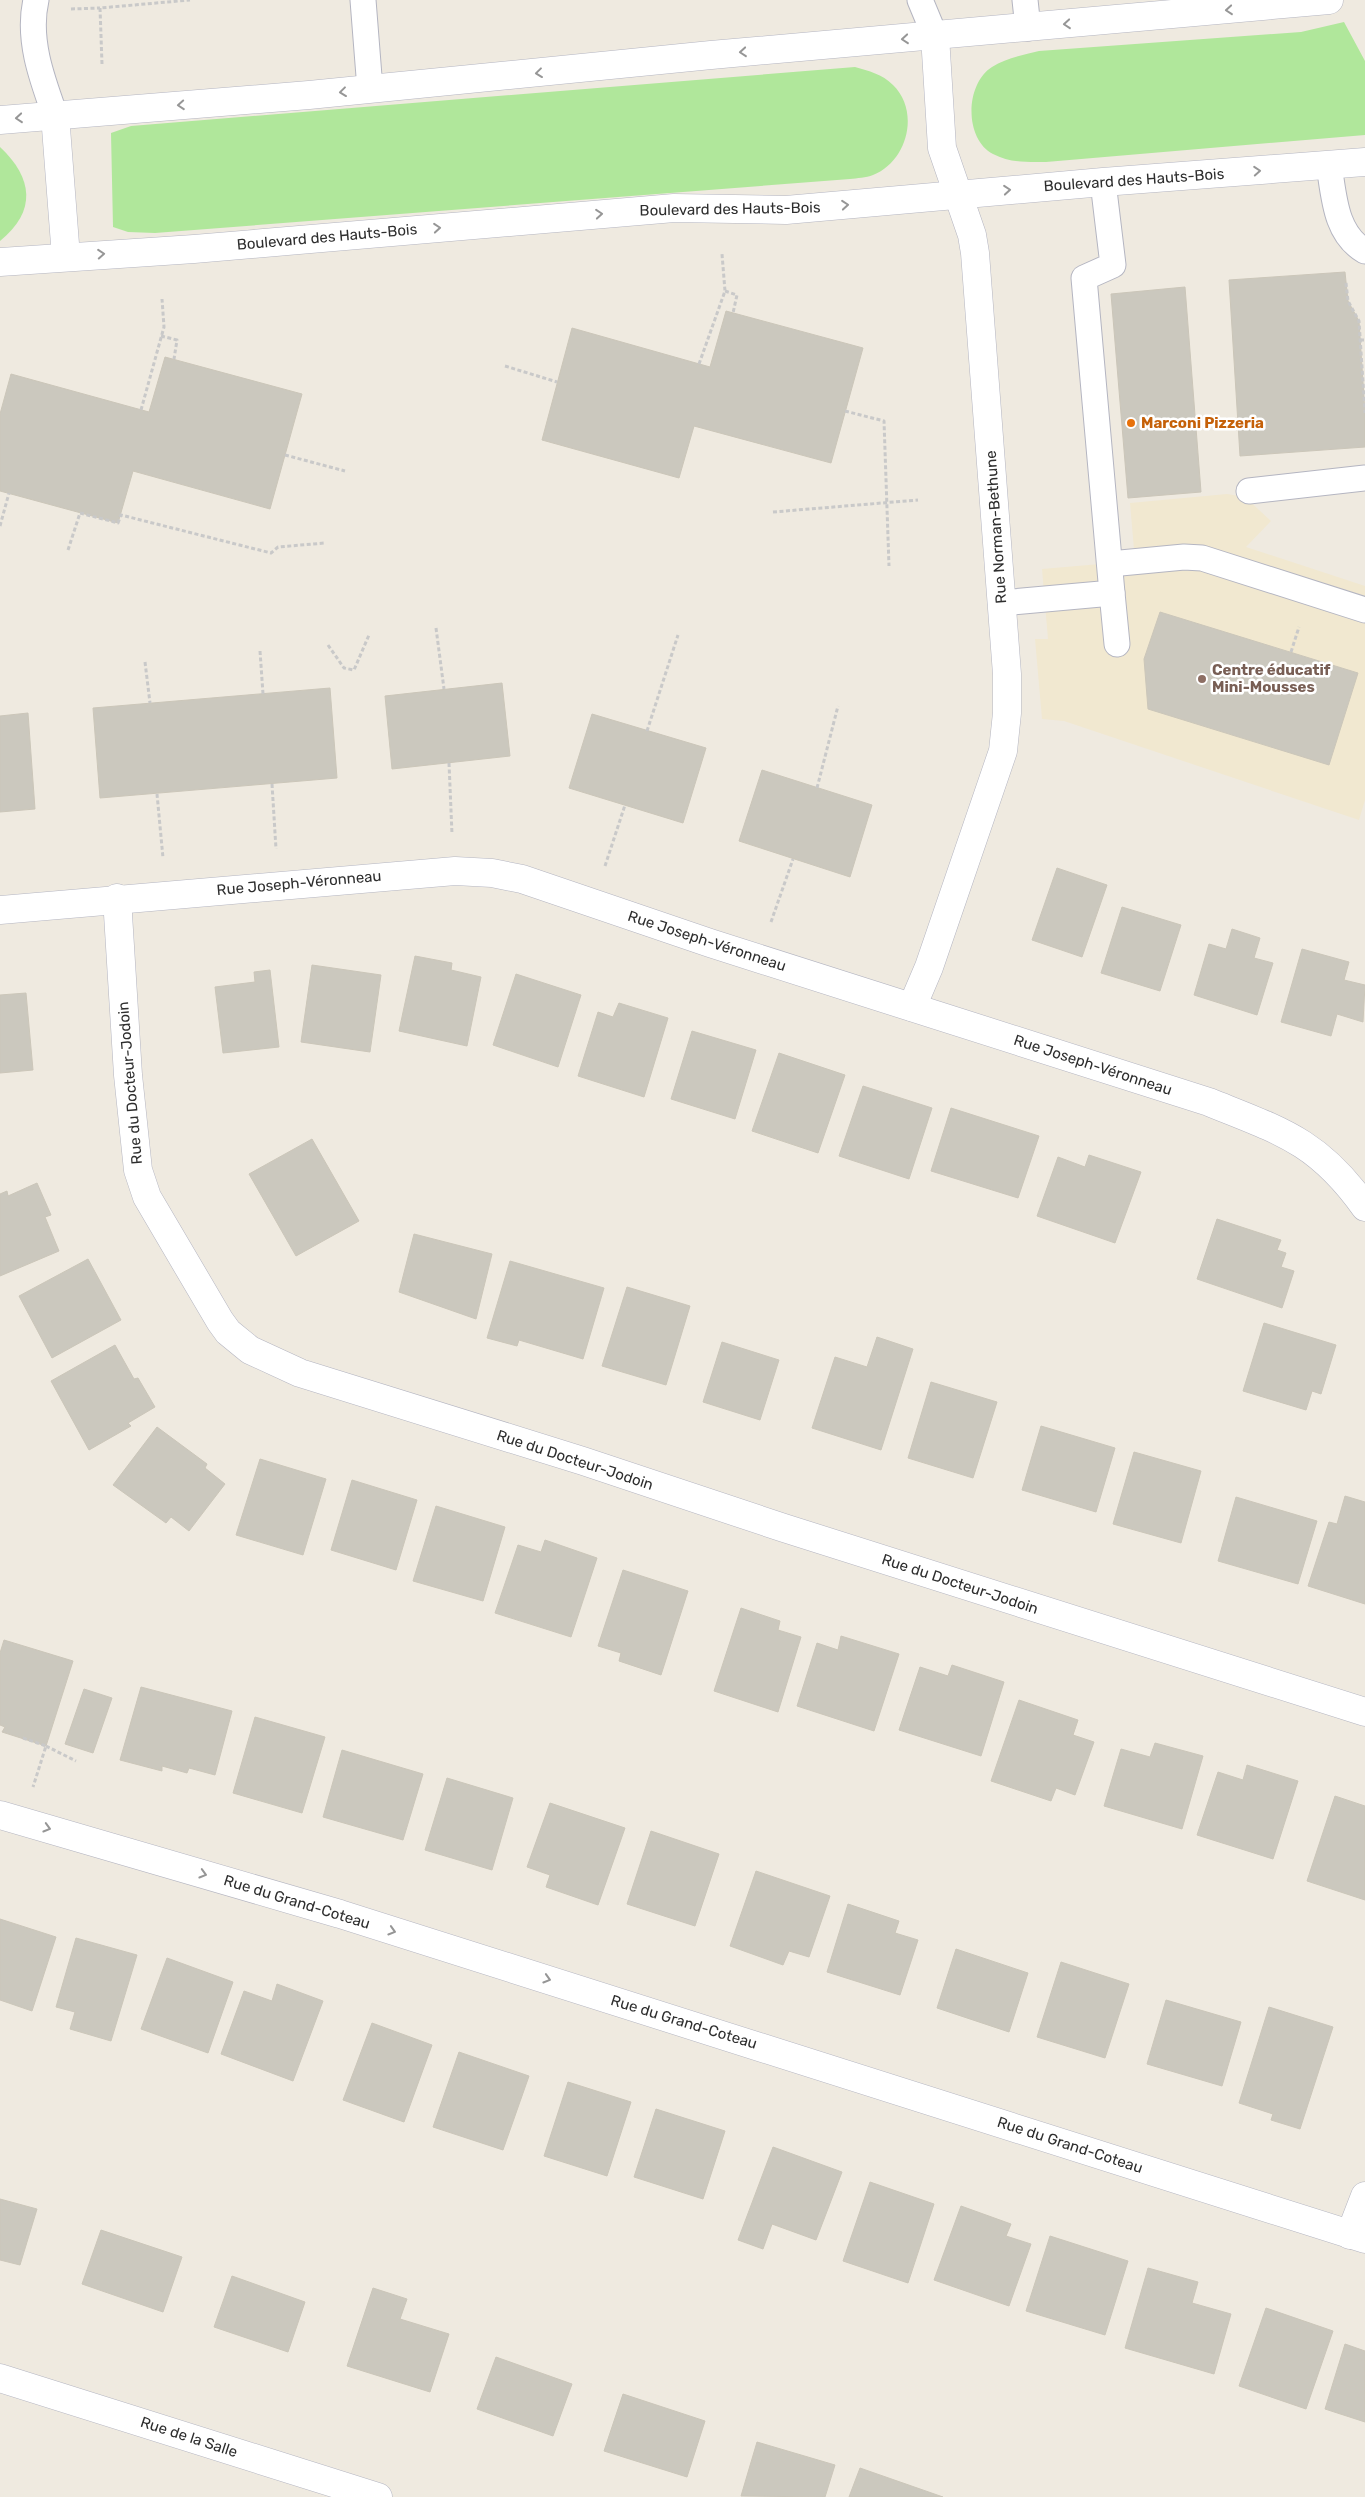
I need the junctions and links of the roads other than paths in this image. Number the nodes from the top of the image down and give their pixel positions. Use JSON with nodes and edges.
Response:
{"nodes":[{"id":1,"x":36,"y":0,"type":"edge"},
{"id":2,"x":363,"y":0,"type":"edge"},
{"id":3,"x":920,"y":0,"type":"edge"},
{"id":4,"x":1025,"y":0,"type":"edge"},
{"id":5,"x":1330,"y":0,"type":"edge"},
{"id":6,"x":1164,"y":8,"type":"edge"},
{"id":7,"x":1028,"y":28,"type":"junction"},
{"id":8,"x":935,"y":36,"type":"junction"},
{"id":9,"x":370,"y":88,"type":"junction"},
{"id":10,"x":55,"y":115,"type":"junction"},
{"id":11,"x":0,"y":120,"type":"edge"},
{"id":12,"x":1365,"y":162,"type":"edge"},
{"id":13,"x":1329,"y":165,"type":"junction"},
{"id":14,"x":1103,"y":182,"type":"junction"},
{"id":15,"x":958,"y":194,"type":"junction"},
{"id":16,"x":1365,"y":251,"type":"edge"},
{"id":17,"x":66,"y":257,"type":"junction"},
{"id":18,"x":0,"y":262,"type":"edge"},
{"id":19,"x":1365,"y":478,"type":"edge"},
{"id":20,"x":1249,"y":491,"type":"dead end"},
{"id":21,"x":1110,"y":564,"type":"junction"},
{"id":22,"x":1112,"y":593,"type":"junction"},
{"id":23,"x":1001,"y":602,"type":"junction"},
{"id":24,"x":1365,"y":610,"type":"edge"},
{"id":25,"x":1117,"y":644,"type":"dead end"},
{"id":26,"x":117,"y":898,"type":"junction"},
{"id":27,"x":0,"y":910,"type":"edge"},
{"id":28,"x":912,"y":1007,"type":"junction"},
{"id":29,"x":1365,"y":1207,"type":"edge"},
{"id":30,"x":1365,"y":1712,"type":"edge"},
{"id":31,"x":11,"y":1818,"type":"edge"},
{"id":32,"x":1365,"y":2196,"type":"edge"},
{"id":33,"x":1358,"y":2237,"type":"edge"},
{"id":34,"x":0,"y":2378,"type":"edge"},
{"id":35,"x":378,"y":2497,"type":"edge"}],
"edges":[{"from":1,"to":10,"type":"lane"},
{"from":2,"to":9,"type":"lane"},
{"from":3,"to":8,"type":"lane"},
{"from":4,"to":7,"type":"lane"},
{"from":5,"to":6,"type":"street","one_way":true},
{"from":6,"to":7,"type":"street","one_way":true},
{"from":7,"to":8,"type":"street"},
{"from":8,"to":9,"type":"street","one_way":true},
{"from":8,"to":15,"type":"street","name":"Rue Norman-Bethune"},
{"from":9,"to":10,"type":"street","one_way":true},
{"from":10,"to":11,"type":"street","one_way":true},
{"from":10,"to":17,"type":"street"},
{"from":12,"to":13,"type":"street","name":"Boulevard des Hauts-Bois"},
{"from":14,"to":13,"type":"street","name":"Boulevard des Hauts-Bois","one_way":true},
{"from":13,"to":16,"type":"lane"},
{"from":15,"to":14,"type":"street","name":"Boulevard des Hauts-Bois","one_way":true},
{"from":14,"to":21,"type":"lane"},
{"from":17,"to":15,"type":"street","name":"Boulevard des Hauts-Bois","one_way":true},
{"from":15,"to":23,"type":"street","name":"Rue Norman-Bethune"},
{"from":17,"to":18,"type":"street","name":"Boulevard des Hauts-Bois"},
{"from":19,"to":20,"type":"lane"},
{"from":21,"to":22,"type":"lane"},
{"from":21,"to":24,"type":"lane"},
{"from":22,"to":23,"type":"lane"},
{"from":22,"to":25,"type":"lane"},
{"from":23,"to":28,"type":"street","name":"Rue Norman-Bethune"},
{"from":26,"to":27,"type":"street","name":"Rue Joseph-Véronneau"},
{"from":26,"to":28,"type":"street","name":"Rue Joseph-Véronneau"},
{"from":26,"to":30,"type":"street","name":"Rue du Docteur-Jodoin"},
{"from":28,"to":29,"type":"street","name":"Rue Joseph-Véronneau"},
{"from":31,"to":33,"type":"street","name":"Rue du Grand-Coteau","one_way":true},
{"from":32,"to":33,"type":"street"},
{"from":34,"to":35,"type":"street","name":"Rue de la Salle"}]}
